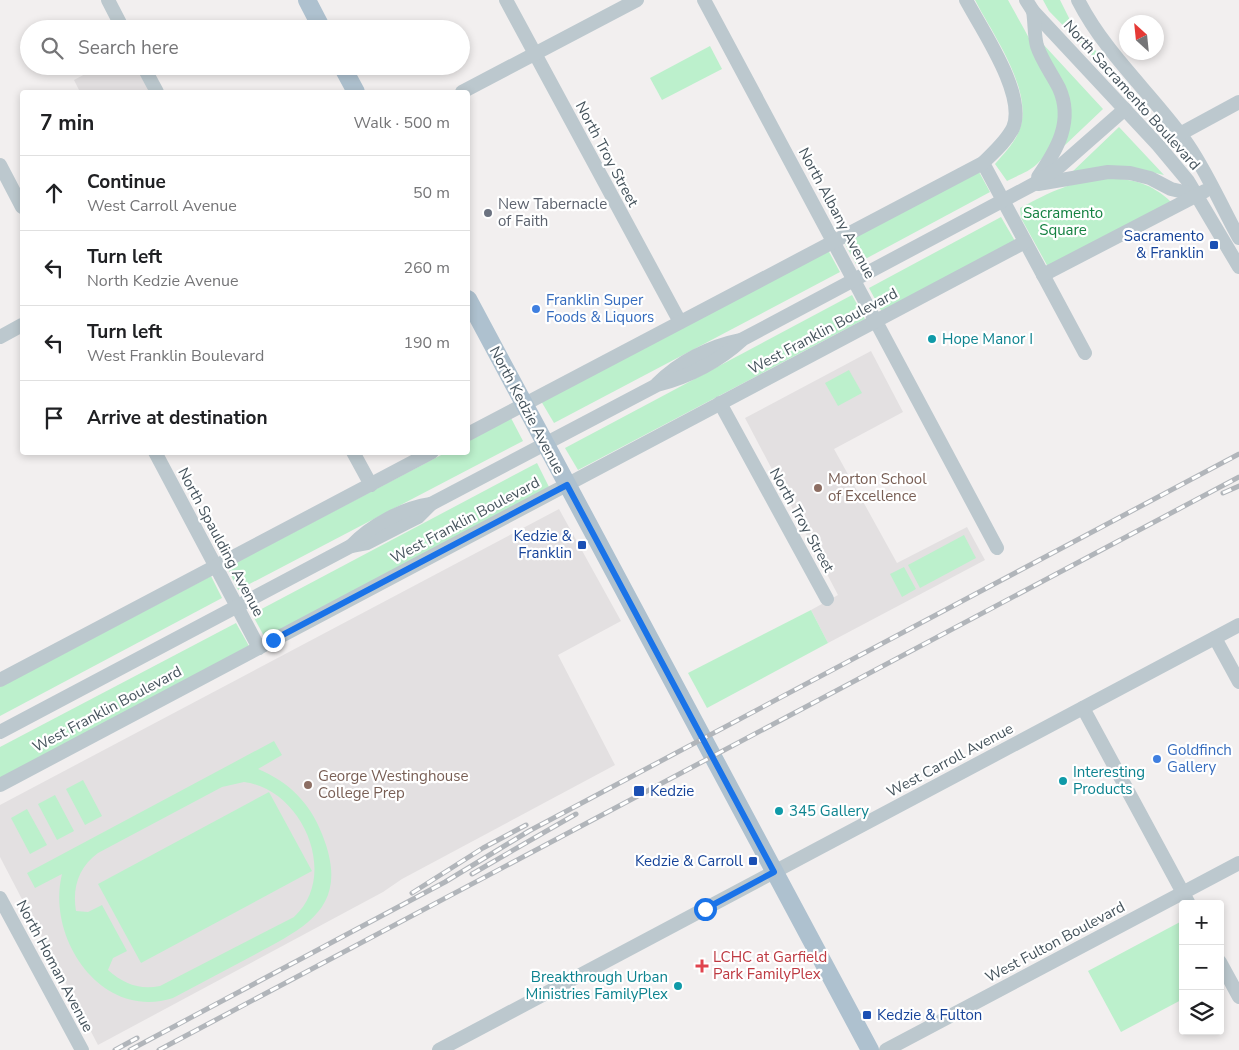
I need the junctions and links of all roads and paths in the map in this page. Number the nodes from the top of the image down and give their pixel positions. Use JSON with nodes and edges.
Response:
{"nodes":[{"id":1,"x":108,"y":0,"type":"edge"},
{"id":2,"x":307,"y":0,"type":"edge"},
{"id":3,"x":506,"y":0,"type":"edge"},
{"id":4,"x":638,"y":0,"type":"edge"},
{"id":5,"x":704,"y":0,"type":"edge"},
{"id":6,"x":966,"y":0,"type":"edge"},
{"id":7,"x":1078,"y":0,"type":"edge"},
{"id":8,"x":1030,"y":6,"type":"edge"},
{"id":9,"x":118,"y":20,"type":"edge"},
{"id":10,"x":317,"y":20,"type":"edge"},
{"id":11,"x":535,"y":54,"type":"junction"},
{"id":12,"x":148,"y":75,"type":"edge"},
{"id":13,"x":347,"y":75,"type":"edge"},
{"id":14,"x":156,"y":90,"type":"edge"},
{"id":15,"x":355,"y":90,"type":"edge"},
{"id":16,"x":466,"y":90,"type":"edge"},
{"id":17,"x":1239,"y":102,"type":"edge"},
{"id":18,"x":1125,"y":109,"type":"junction"},
{"id":19,"x":1180,"y":134,"type":"junction"},
{"id":20,"x":983,"y":163,"type":"junction"},
{"id":21,"x":0,"y":164,"type":"edge"},
{"id":22,"x":1034,"y":184,"type":"junction"},
{"id":23,"x":1212,"y":188,"type":"junction"},
{"id":24,"x":1197,"y":195,"type":"junction"},
{"id":25,"x":20,"y":202,"type":"edge"},
{"id":26,"x":1003,"y":202,"type":"junction"},
{"id":27,"x":1239,"y":238,"type":"edge"},
{"id":28,"x":834,"y":242,"type":"junction"},
{"id":29,"x":1025,"y":242,"type":"junction"},
{"id":30,"x":1239,"y":267,"type":"edge"},
{"id":31,"x":1043,"y":275,"type":"junction"},
{"id":32,"x":854,"y":281,"type":"junction"},
{"id":33,"x":470,"y":303,"type":"edge"},
{"id":34,"x":876,"y":321,"type":"junction"},
{"id":35,"x":680,"y":322,"type":"junction"},
{"id":36,"x":20,"y":326,"type":"edge"},
{"id":37,"x":0,"y":337,"type":"edge"},
{"id":38,"x":1085,"y":353,"type":"dead end"},
{"id":39,"x":720,"y":403,"type":"junction"},
{"id":40,"x":524,"y":404,"type":"junction"},
{"id":41,"x":470,"y":433,"type":"edge"},
{"id":42,"x":545,"y":444,"type":"junction"},
{"id":43,"x":157,"y":455,"type":"edge"},
{"id":44,"x":355,"y":455,"type":"edge"},
{"id":45,"x":426,"y":455,"type":"edge"},
{"id":46,"x":371,"y":485,"type":"junction"},
{"id":47,"x":567,"y":485,"type":"junction"},
{"id":48,"x":997,"y":548,"type":"dead end"},
{"id":49,"x":216,"y":566,"type":"junction"},
{"id":50,"x":827,"y":599,"type":"dead end"},
{"id":51,"x":237,"y":607,"type":"junction"},
{"id":52,"x":1239,"y":625,"type":"edge"},
{"id":53,"x":1215,"y":638,"type":"junction"},
{"id":54,"x":259,"y":648,"type":"junction"},
{"id":55,"x":0,"y":680,"type":"edge"},
{"id":56,"x":1239,"y":682,"type":"edge"},
{"id":57,"x":1083,"y":708,"type":"junction"},
{"id":58,"x":0,"y":732,"type":"edge"},
{"id":59,"x":0,"y":785,"type":"edge"},
{"id":60,"x":1239,"y":863,"type":"edge"},
{"id":61,"x":774,"y":872,"type":"junction"},
{"id":62,"x":0,"y":898,"type":"edge"},
{"id":63,"x":1186,"y":898,"type":"edge"},
{"id":64,"x":1224,"y":969,"type":"edge"},
{"id":65,"x":1239,"y":997,"type":"edge"},
{"id":66,"x":78,"y":1049,"type":"edge"},
{"id":67,"x":439,"y":1050,"type":"edge"},
{"id":68,"x":870,"y":1050,"type":"edge"},
{"id":69,"x":886,"y":1050,"type":"edge"}],
"edges":[{"from":1,"to":9,"type":"street"},
{"from":2,"to":10,"type":"main road"},
{"from":3,"to":11,"type":"street","name":"North Troy Street"},
{"from":4,"to":11,"type":"street"},
{"from":5,"to":28,"type":"street","name":"North Albany Avenue"},
{"from":6,"to":20,"type":"street"},
{"from":7,"to":19,"type":"street","name":"North Sacramento Boulevard"},
{"from":8,"to":18,"type":"street","name":"North Sacramento Boulevard"},
{"from":8,"to":22,"type":"street"},
{"from":11,"to":16,"type":"street"},
{"from":11,"to":35,"type":"street","name":"North Troy Street"},
{"from":12,"to":14,"type":"street"},
{"from":13,"to":15,"type":"main road"},
{"from":17,"to":19,"type":"street"},
{"from":18,"to":22,"type":"street","name":"West Franklin Boulevard"},
{"from":18,"to":24,"type":"street","name":"North Sacramento Boulevard"},
{"from":19,"to":23,"type":"street","name":"North Sacramento Boulevard"},
{"from":20,"to":26,"type":"street"},
{"from":20,"to":28,"type":"street"},
{"from":21,"to":25,"type":"street"},
{"from":22,"to":24,"type":"street"},
{"from":22,"to":26,"type":"street","name":"West Franklin Boulevard"},
{"from":23,"to":24,"type":"street"},
{"from":23,"to":27,"type":"street","name":"North Sacramento Boulevard"},
{"from":24,"to":30,"type":"street","name":"North Sacramento Boulevard"},
{"from":24,"to":31,"type":"street"},
{"from":26,"to":29,"type":"street"},
{"from":26,"to":32,"type":"street","name":"West Franklin Boulevard"},
{"from":28,"to":32,"type":"street","name":"North Albany Avenue"},
{"from":28,"to":35,"type":"street"},
{"from":29,"to":31,"type":"street"},
{"from":29,"to":34,"type":"street","name":"West Franklin Boulevard"},
{"from":31,"to":38,"type":"street"},
{"from":32,"to":34,"type":"street","name":"North Albany Avenue"},
{"from":32,"to":42,"type":"street","name":"West Franklin Boulevard"},
{"from":33,"to":40,"type":"main road","name":"North Kedzie Avenue"},
{"from":34,"to":39,"type":"street","name":"West Franklin Boulevard"},
{"from":34,"to":48,"type":"street","name":"North Albany Avenue"},
{"from":35,"to":40,"type":"street"},
{"from":36,"to":37,"type":"street"},
{"from":39,"to":47,"type":"street","name":"West Franklin Boulevard"},
{"from":39,"to":50,"type":"street","name":"North Troy Street"},
{"from":40,"to":41,"type":"street"},
{"from":40,"to":42,"type":"main road","name":"North Kedzie Avenue"},
{"from":42,"to":47,"type":"main road","name":"North Kedzie Avenue"},
{"from":42,"to":51,"type":"street","name":"West Franklin Boulevard"},
{"from":43,"to":49,"type":"street","name":"North Spaulding Avenue"},
{"from":44,"to":46,"type":"street"},
{"from":45,"to":46,"type":"street"},
{"from":46,"to":49,"type":"street"},
{"from":47,"to":54,"type":"street","name":"West Franklin Boulevard"},
{"from":47,"to":61,"type":"main road","name":"North Kedzie Avenue"},
{"from":49,"to":51,"type":"street","name":"North Spaulding Avenue"},
{"from":49,"to":55,"type":"street"},
{"from":51,"to":54,"type":"street","name":"North Spaulding Avenue"},
{"from":51,"to":58,"type":"street","name":"West Franklin Boulevard"},
{"from":52,"to":53,"type":"street","name":"West Carroll Avenue"},
{"from":53,"to":56,"type":"street"},
{"from":53,"to":57,"type":"street","name":"West Carroll Avenue"},
{"from":54,"to":59,"type":"street","name":"West Franklin Boulevard"},
{"from":57,"to":61,"type":"street","name":"West Carroll Avenue"},
{"from":57,"to":63,"type":"street"},
{"from":60,"to":63,"type":"street","name":"West Fulton Boulevard"},
{"from":61,"to":67,"type":"street","name":"West Carroll Avenue"},
{"from":61,"to":68,"type":"main road","name":"North Kedzie Avenue"},
{"from":62,"to":66,"type":"street","name":"North Homan Avenue"},
{"from":63,"to":69,"type":"street","name":"West Fulton Boulevard"},
{"from":64,"to":65,"type":"street"}]}
